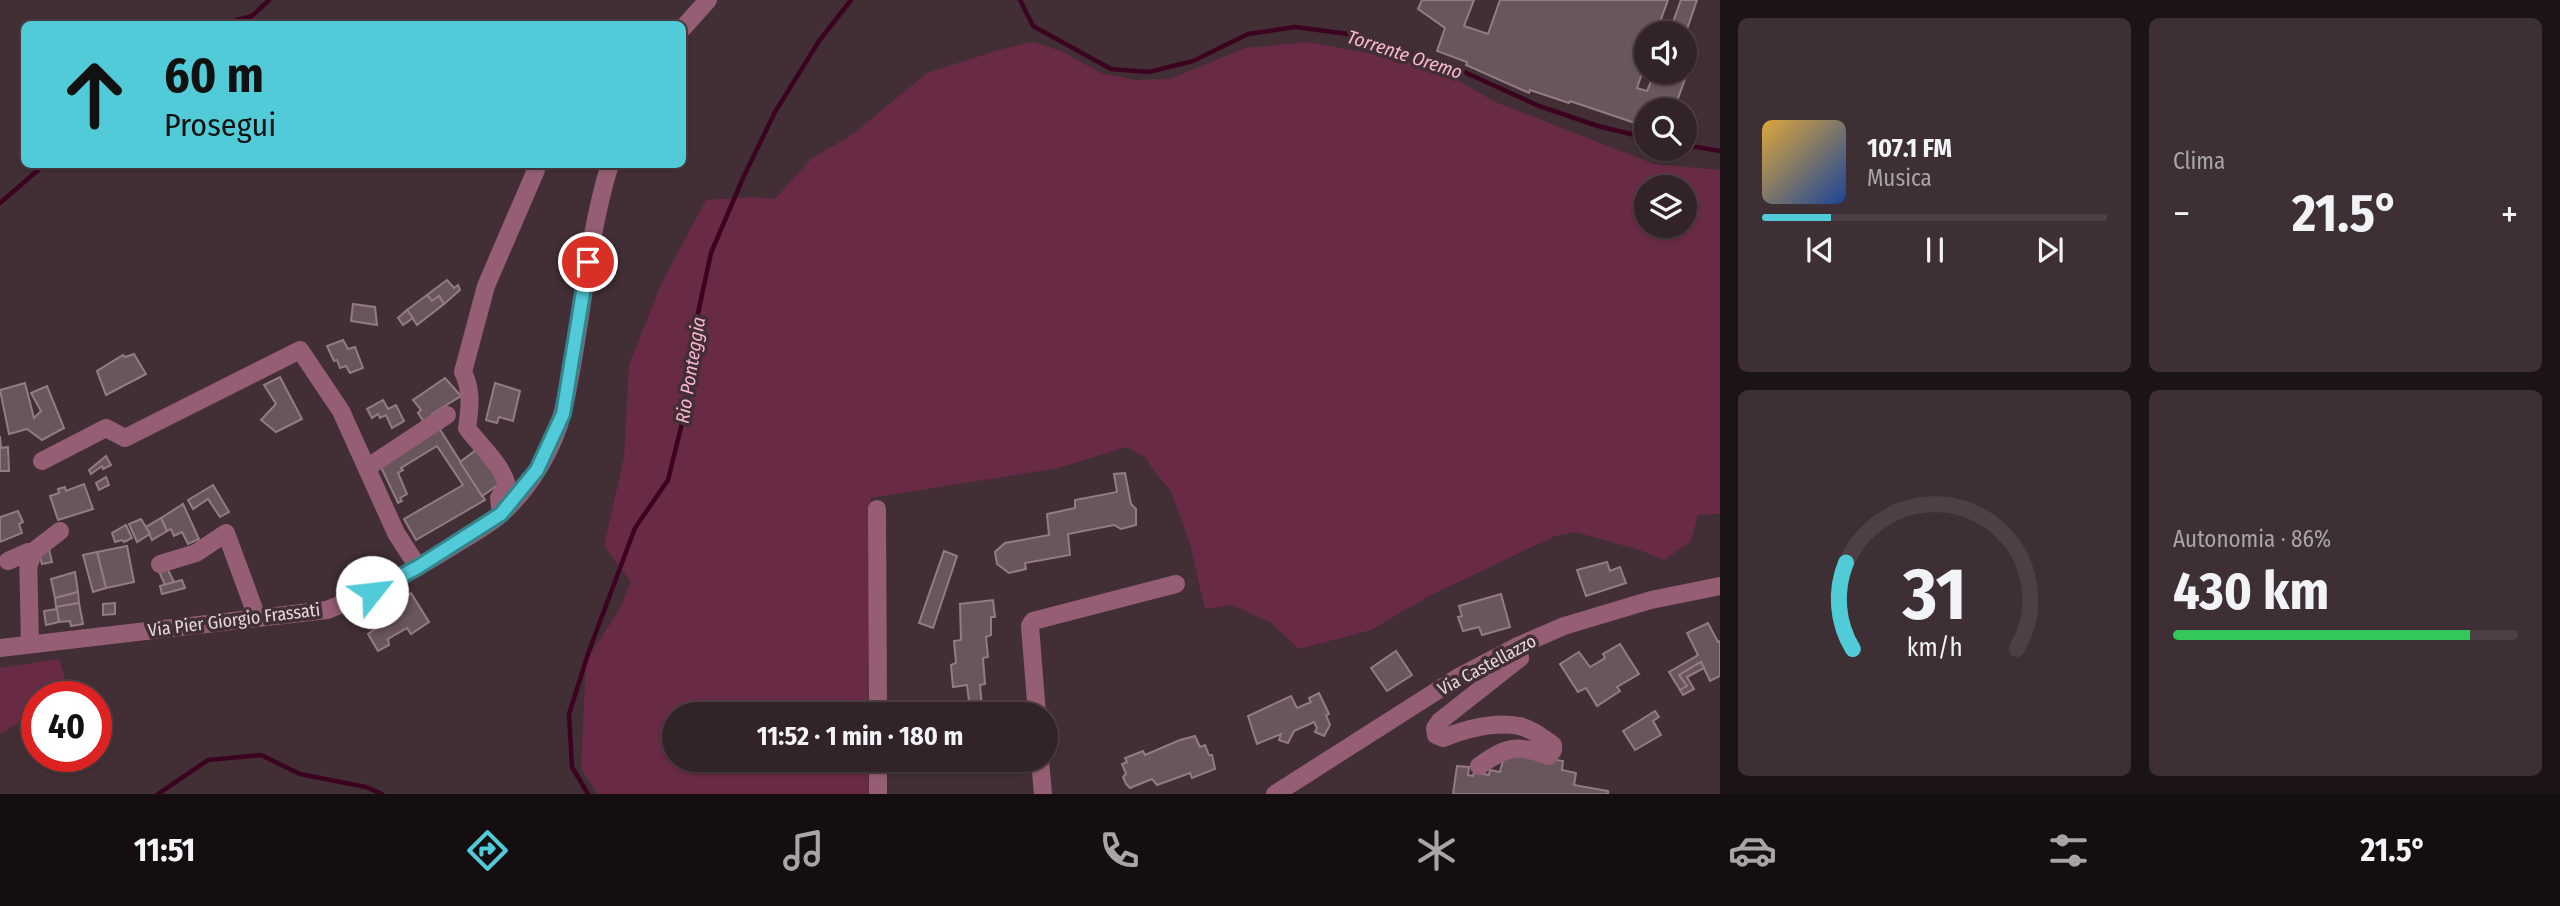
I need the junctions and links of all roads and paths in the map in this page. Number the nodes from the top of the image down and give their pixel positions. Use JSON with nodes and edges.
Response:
{"nodes":[{"id":1,"x":708,"y":0,"type":"edge"},
{"id":2,"x":686,"y":25,"type":"edge"},
{"id":3,"x":535,"y":168,"type":"edge"},
{"id":4,"x":609,"y":168,"type":"edge"},
{"id":5,"x":447,"y":415,"type":"dead end"},
{"id":6,"x":41,"y":461,"type":"dead end"},
{"id":7,"x":368,"y":467,"type":"junction"},
{"id":8,"x":877,"y":509,"type":"dead end"},
{"id":9,"x":495,"y":519,"type":"junction"},
{"id":10,"x":61,"y":531,"type":"dead end"},
{"id":11,"x":8,"y":561,"type":"dead end"},
{"id":12,"x":29,"y":564,"type":"junction"},
{"id":13,"x":160,"y":564,"type":"dead end"},
{"id":14,"x":418,"y":567,"type":"junction"},
{"id":15,"x":1176,"y":584,"type":"dead end"},
{"id":16,"x":1720,"y":586,"type":"edge"},
{"id":17,"x":257,"y":617,"type":"junction"},
{"id":18,"x":30,"y":644,"type":"junction"},
{"id":19,"x":1518,"y":646,"type":"junction"},
{"id":20,"x":0,"y":648,"type":"edge"},
{"id":21,"x":878,"y":702,"type":"edge"},
{"id":22,"x":1036,"y":702,"type":"edge"},
{"id":23,"x":1479,"y":766,"type":"dead end"},
{"id":24,"x":878,"y":772,"type":"edge"},
{"id":25,"x":1041,"y":772,"type":"edge"},
{"id":26,"x":878,"y":794,"type":"edge"},
{"id":27,"x":1043,"y":794,"type":"edge"},
{"id":28,"x":1275,"y":794,"type":"edge"}],
"edges":[{"from":1,"to":2,"type":"street"},
{"from":3,"to":9,"type":"street"},
{"from":4,"to":9,"type":"street","name":"Via Pier Giorgio Frassati"},
{"from":5,"to":7,"type":"street"},
{"from":6,"to":7,"type":"street"},
{"from":7,"to":14,"type":"street"},
{"from":8,"to":21,"type":"street"},
{"from":9,"to":14,"type":"street","name":"Via Pier Giorgio Frassati"},
{"from":10,"to":12,"type":"street"},
{"from":11,"to":12,"type":"street"},
{"from":12,"to":18,"type":"street"},
{"from":13,"to":17,"type":"street"},
{"from":14,"to":17,"type":"street","name":"Via Pier Giorgio Frassati"},
{"from":15,"to":22,"type":"street"},
{"from":16,"to":19,"type":"street","name":"Via Castellazzo"},
{"from":17,"to":18,"type":"street","name":"Via Pier Giorgio Frassati"},
{"from":18,"to":20,"type":"street","name":"Via Pier Giorgio Frassati"},
{"from":19,"to":23,"type":"street"},
{"from":19,"to":28,"type":"street","name":"Via Castellazzo"},
{"from":24,"to":26,"type":"street"},
{"from":25,"to":27,"type":"street"}]}
